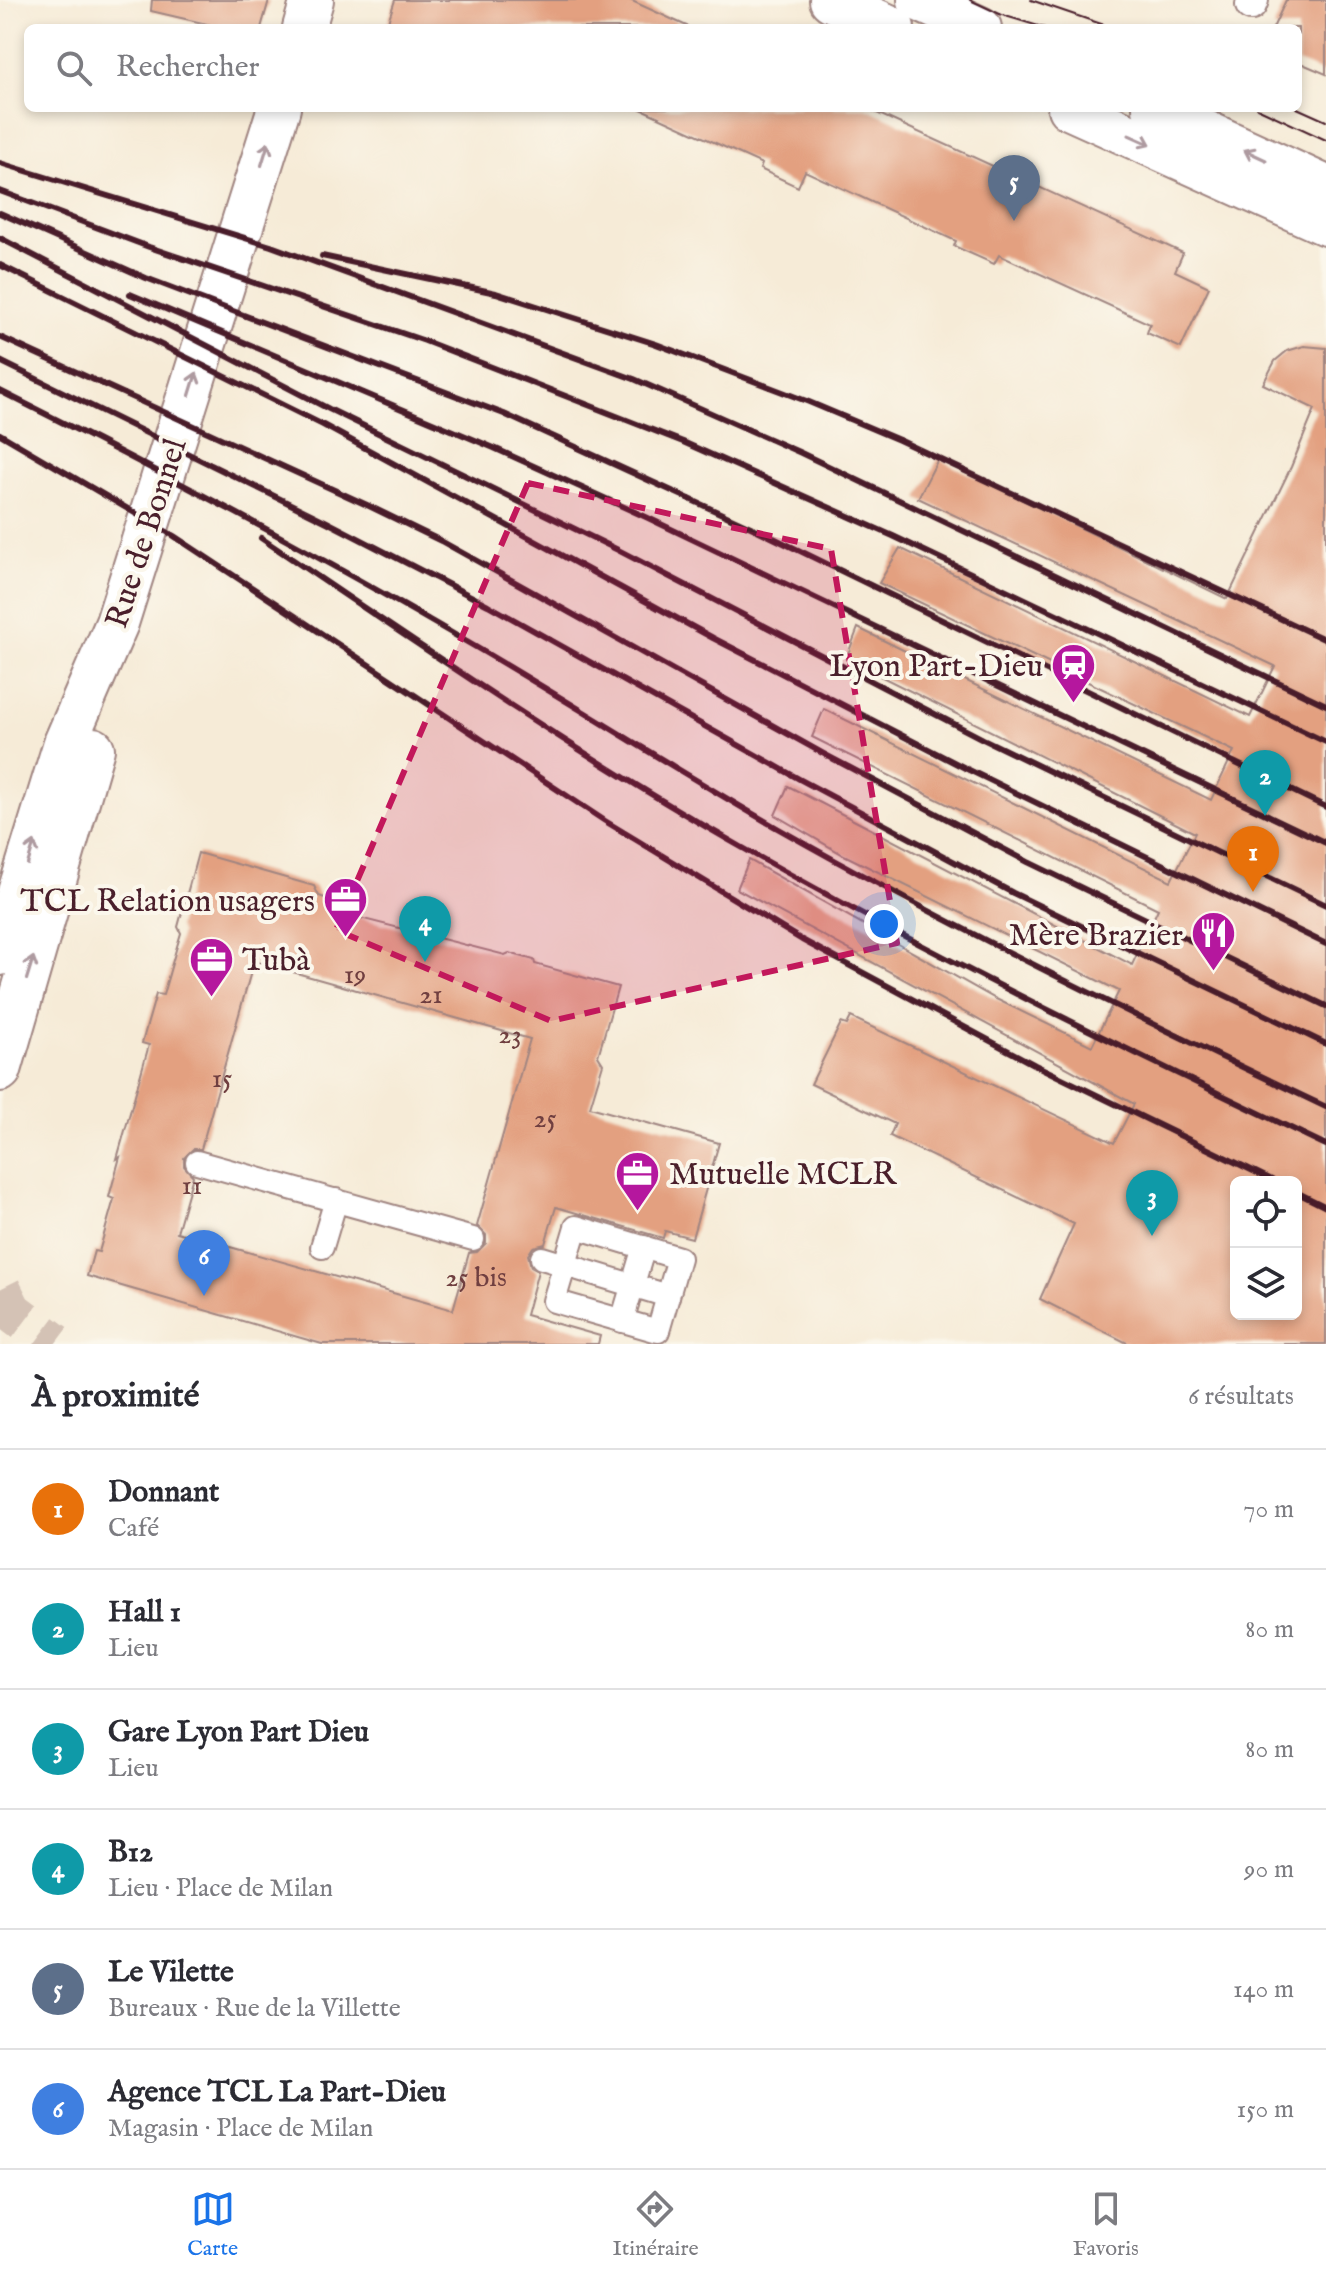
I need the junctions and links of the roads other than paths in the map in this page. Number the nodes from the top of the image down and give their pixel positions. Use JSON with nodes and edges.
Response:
{"nodes":[{"id":1,"x":312,"y":0,"type":"edge"},
{"id":2,"x":831,"y":0,"type":"edge"},
{"id":3,"x":919,"y":0,"type":"edge"},
{"id":4,"x":305,"y":24,"type":"edge"},
{"id":5,"x":884,"y":24,"type":"edge"},
{"id":6,"x":971,"y":24,"type":"edge"},
{"id":7,"x":278,"y":112,"type":"edge"},
{"id":8,"x":1078,"y":112,"type":"edge"},
{"id":9,"x":1163,"y":112,"type":"edge"},
{"id":10,"x":1326,"y":187,"type":"edge"},
{"id":11,"x":1326,"y":224,"type":"edge"},
{"id":12,"x":117,"y":623,"type":"junction"},
{"id":13,"x":0,"y":954,"type":"edge"},
{"id":14,"x":0,"y":1070,"type":"edge"},
{"id":15,"x":197,"y":1162,"type":"dead end"},
{"id":16,"x":336,"y":1200,"type":"junction"},
{"id":17,"x":473,"y":1239,"type":"dead end"},
{"id":18,"x":322,"y":1247,"type":"dead end"},
{"id":19,"x":644,"y":1247,"type":"junction"},
{"id":20,"x":542,"y":1258,"type":"dead end"},
{"id":21,"x":564,"y":1265,"type":"junction"},
{"id":22,"x":633,"y":1285,"type":"junction"},
{"id":23,"x":668,"y":1296,"type":"junction"},
{"id":24,"x":622,"y":1321,"type":"junction"}],
"edges":[{"from":1,"to":4,"type":"main road"},
{"from":2,"to":5,"type":"main road"},
{"from":3,"to":6,"type":"main road"},
{"from":12,"to":7,"type":"main road","name":"Rue de Bonnel","one_way":true},
{"from":8,"to":11,"type":"main road","one_way":true},
{"from":10,"to":9,"type":"main road","one_way":true},
{"from":13,"to":12,"type":"main road","name":"Rue de Bonnel","one_way":true},
{"from":14,"to":12,"type":"main road","one_way":true},
{"from":15,"to":16,"type":"street"},
{"from":16,"to":17,"type":"street"},
{"from":16,"to":18,"type":"street"},
{"from":19,"to":21,"type":"street"},
{"from":19,"to":22,"type":"street"},
{"from":19,"to":23,"type":"street"},
{"from":20,"to":21,"type":"street"},
{"from":21,"to":22,"type":"street"},
{"from":21,"to":24,"type":"street"},
{"from":22,"to":23,"type":"street"},
{"from":22,"to":24,"type":"street"},
{"from":23,"to":24,"type":"street"}]}
